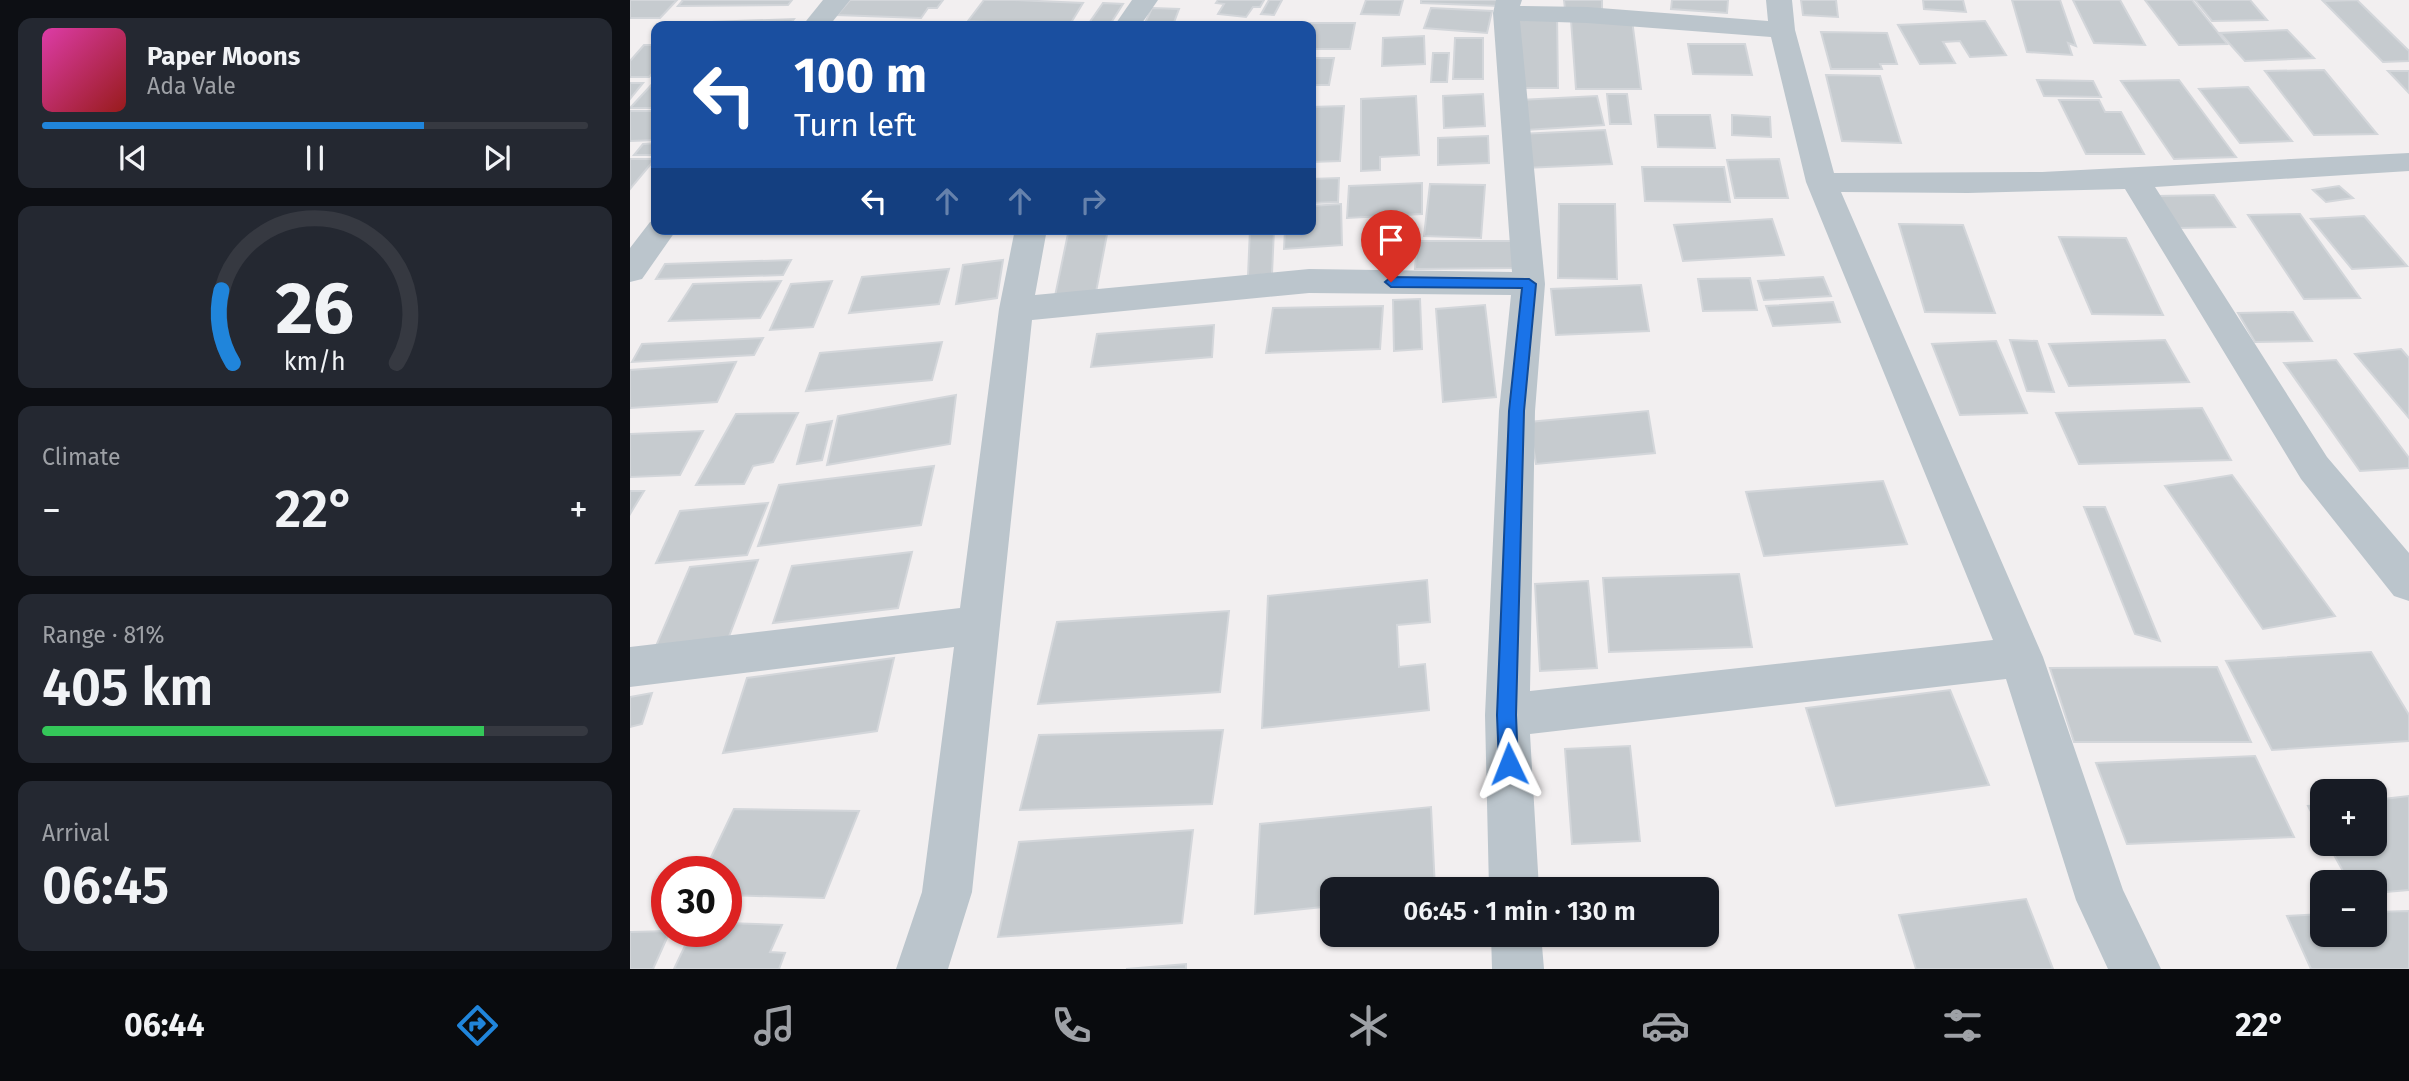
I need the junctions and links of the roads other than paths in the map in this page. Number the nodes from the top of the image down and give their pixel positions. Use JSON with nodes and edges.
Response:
{"nodes":[{"id":1,"x":837,"y":0,"type":"edge"},
{"id":2,"x":1145,"y":0,"type":"edge"},
{"id":3,"x":1508,"y":7,"type":"edge"},
{"id":4,"x":1780,"y":15,"type":"edge"},
{"id":5,"x":820,"y":21,"type":"edge"},
{"id":6,"x":1130,"y":21,"type":"edge"},
{"id":7,"x":2409,"y":162,"type":"edge"},
{"id":8,"x":2135,"y":180,"type":"junction"},
{"id":9,"x":1821,"y":182,"type":"junction"},
{"id":10,"x":657,"y":235,"type":"edge"},
{"id":11,"x":1030,"y":235,"type":"edge"},
{"id":12,"x":630,"y":271,"type":"edge"},
{"id":13,"x":1529,"y":284,"type":"junction"},
{"id":14,"x":1016,"y":309,"type":"junction"},
{"id":15,"x":2409,"y":583,"type":"edge"},
{"id":16,"x":980,"y":625,"type":"junction"},
{"id":17,"x":2021,"y":657,"type":"junction"},
{"id":18,"x":630,"y":667,"type":"edge"},
{"id":19,"x":1507,"y":715,"type":"junction"},
{"id":20,"x":1514,"y":877,"type":"edge"},
{"id":21,"x":1517,"y":947,"type":"edge"},
{"id":22,"x":922,"y":969,"type":"edge"},
{"id":23,"x":1518,"y":969,"type":"edge"},
{"id":24,"x":2135,"y":969,"type":"edge"}],
"edges":[{"from":1,"to":5,"type":"street"},
{"from":2,"to":6,"type":"street"},
{"from":3,"to":4,"type":"street"},
{"from":3,"to":13,"type":"street"},
{"from":4,"to":9,"type":"street"},
{"from":7,"to":8,"type":"street"},
{"from":8,"to":9,"type":"street"},
{"from":8,"to":15,"type":"street"},
{"from":9,"to":17,"type":"street"},
{"from":10,"to":12,"type":"street"},
{"from":11,"to":14,"type":"street"},
{"from":13,"to":14,"type":"street"},
{"from":13,"to":19,"type":"street"},
{"from":14,"to":16,"type":"street"},
{"from":16,"to":18,"type":"street"},
{"from":16,"to":22,"type":"street"},
{"from":17,"to":19,"type":"street"},
{"from":17,"to":24,"type":"street"},
{"from":19,"to":20,"type":"street"},
{"from":21,"to":23,"type":"street"}]}
